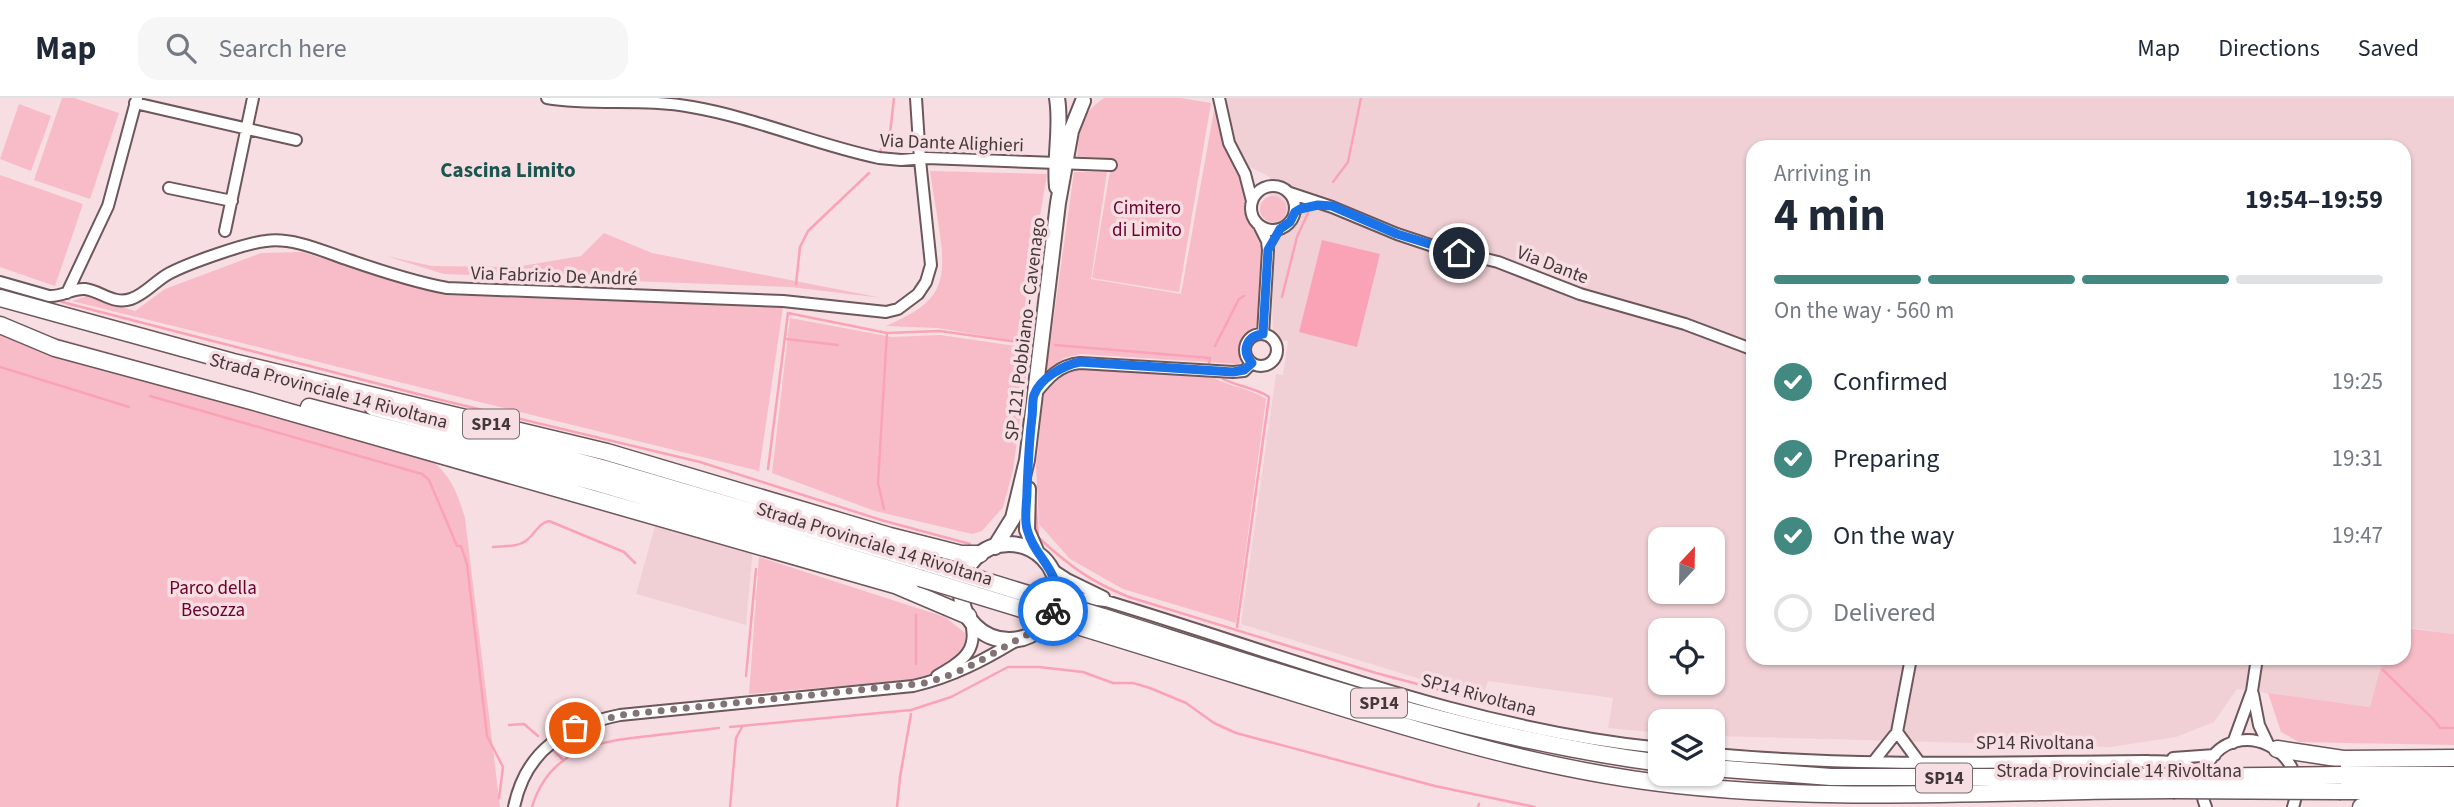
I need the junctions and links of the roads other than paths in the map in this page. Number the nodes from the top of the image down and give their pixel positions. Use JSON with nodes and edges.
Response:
{"nodes":[{"id":1,"x":253,"y":98,"type":"edge"},
{"id":2,"x":547,"y":98,"type":"edge"},
{"id":3,"x":916,"y":98,"type":"edge"},
{"id":4,"x":1058,"y":98,"type":"edge"},
{"id":5,"x":1219,"y":98,"type":"edge"},
{"id":6,"x":136,"y":100,"type":"edge"},
{"id":7,"x":1086,"y":100,"type":"edge"},
{"id":8,"x":247,"y":128,"type":"junction"},
{"id":9,"x":296,"y":140,"type":"dead end"},
{"id":10,"x":920,"y":160,"type":"junction"},
{"id":11,"x":1061,"y":163,"type":"junction"},
{"id":12,"x":1111,"y":165,"type":"dead end"},
{"id":13,"x":1245,"y":174,"type":"junction"},
{"id":14,"x":1266,"y":187,"type":"junction"},
{"id":15,"x":169,"y":188,"type":"dead end"},
{"id":16,"x":1290,"y":193,"type":"junction"},
{"id":17,"x":232,"y":201,"type":"junction"},
{"id":18,"x":1252,"y":201,"type":"junction"},
{"id":19,"x":1332,"y":206,"type":"junction"},
{"id":20,"x":1295,"y":212,"type":"junction"},
{"id":21,"x":1259,"y":225,"type":"junction"},
{"id":22,"x":1280,"y":229,"type":"junction"},
{"id":23,"x":225,"y":231,"type":"dead end"},
{"id":24,"x":1268,"y":250,"type":"junction"},
{"id":25,"x":0,"y":282,"type":"edge"},
{"id":26,"x":67,"y":293,"type":"junction"},
{"id":27,"x":0,"y":298,"type":"edge"},
{"id":28,"x":0,"y":306,"type":"edge"},
{"id":29,"x":0,"y":323,"type":"edge"},
{"id":30,"x":1263,"y":334,"type":"junction"},
{"id":31,"x":1746,"y":347,"type":"edge"},
{"id":32,"x":1252,"y":363,"type":"junction"},
{"id":33,"x":1035,"y":394,"type":"junction"},
{"id":34,"x":1027,"y":460,"type":"junction"},
{"id":35,"x":987,"y":551,"type":"junction"},
{"id":36,"x":1037,"y":553,"type":"junction"},
{"id":37,"x":1050,"y":568,"type":"junction"},
{"id":38,"x":923,"y":571,"type":"junction"},
{"id":39,"x":1132,"y":609,"type":"junction"},
{"id":40,"x":1052,"y":612,"type":"junction"},
{"id":41,"x":969,"y":618,"type":"junction"},
{"id":42,"x":1100,"y":625,"type":"junction"},
{"id":43,"x":1018,"y":639,"type":"junction"},
{"id":44,"x":1910,"y":665,"type":"edge"},
{"id":45,"x":2257,"y":665,"type":"edge"},
{"id":46,"x":925,"y":683,"type":"junction"},
{"id":47,"x":2252,"y":691,"type":"junction"},
{"id":48,"x":1897,"y":732,"type":"junction"},
{"id":49,"x":2233,"y":743,"type":"junction"},
{"id":50,"x":1648,"y":746,"type":"edge"},
{"id":51,"x":2272,"y":747,"type":"junction"},
{"id":52,"x":1725,"y":755,"type":"edge"},
{"id":53,"x":2215,"y":755,"type":"junction"},
{"id":54,"x":2454,"y":758,"type":"edge"},
{"id":55,"x":1648,"y":761,"type":"edge"},
{"id":56,"x":1874,"y":761,"type":"junction"},
{"id":57,"x":2147,"y":761,"type":"junction"},
{"id":58,"x":1919,"y":762,"type":"junction"},
{"id":59,"x":1725,"y":769,"type":"edge"},
{"id":60,"x":2454,"y":775,"type":"edge"},
{"id":61,"x":2202,"y":782,"type":"junction"},
{"id":62,"x":2341,"y":783,"type":"junction"},
{"id":63,"x":2174,"y":784,"type":"junction"},
{"id":64,"x":2454,"y":791,"type":"edge"},
{"id":65,"x":2454,"y":806,"type":"edge"},
{"id":66,"x":514,"y":807,"type":"edge"},
{"id":67,"x":2206,"y":807,"type":"edge"},
{"id":68,"x":2292,"y":807,"type":"edge"},
{"id":69,"x":2361,"y":807,"type":"edge"}],
"edges":[{"from":1,"to":8,"type":"street"},
{"from":2,"to":10,"type":"street","name":"Via Dante Alighieri"},
{"from":3,"to":10,"type":"street","name":"Via Fabrizio De André"},
{"from":4,"to":7,"type":"main road"},
{"from":4,"to":11,"type":"main road"},
{"from":5,"to":13,"type":"street"},
{"from":6,"to":8,"type":"street"},
{"from":6,"to":26,"type":"street"},
{"from":7,"to":11,"type":"main road"},
{"from":8,"to":9,"type":"street"},
{"from":8,"to":17,"type":"street"},
{"from":10,"to":11,"type":"street","name":"Via Dante Alighieri"},
{"from":10,"to":26,"type":"street","name":"Via Fabrizio De André"},
{"from":11,"to":12,"type":"street","name":"Via Dante Alighieri"},
{"from":11,"to":33,"type":"main road","name":"SP 121 Pobbiano - Cavenago"},
{"from":13,"to":14,"type":"street"},
{"from":13,"to":18,"type":"street"},
{"from":14,"to":16,"type":"street"},
{"from":14,"to":18,"type":"street"},
{"from":15,"to":17,"type":"street"},
{"from":16,"to":19,"type":"street"},
{"from":16,"to":20,"type":"street"},
{"from":17,"to":23,"type":"street"},
{"from":18,"to":21,"type":"street"},
{"from":19,"to":20,"type":"street"},
{"from":19,"to":31,"type":"street","name":"Via Dante"},
{"from":20,"to":22,"type":"street"},
{"from":21,"to":22,"type":"street"},
{"from":21,"to":24,"type":"street"},
{"from":22,"to":24,"type":"street"},
{"from":24,"to":30,"type":"street"},
{"from":25,"to":26,"type":"street","name":"Via Fabrizio De André"},
{"from":27,"to":35,"type":"highway","number":"SP14"},
{"from":28,"to":38,"type":"highway","name":"Strada Provinciale 14 Rivoltana","number":"SP14"},
{"from":29,"to":38,"type":"highway","name":"Strada Provinciale 14 Rivoltana","number":"SP14"},
{"from":29,"to":41,"type":"highway","number":"SP14"},
{"from":30,"to":32,"type":"street"},
{"from":30,"to":32,"type":"street"},
{"from":32,"to":33,"type":"street"},
{"from":33,"to":34,"type":"main road","name":"SP 121 Pobbiano - Cavenago"},
{"from":34,"to":35,"type":"main road","name":"SP 121 Pobbiano - Cavenago"},
{"from":34,"to":36,"type":"main road","name":"SP 121 Pobbiano - Cavenago"},
{"from":35,"to":36,"type":"main road"},
{"from":35,"to":41,"type":"main road"},
{"from":36,"to":37,"type":"main road","name":"SP14 Rivoltana"},
{"from":37,"to":39,"type":"street","name":"SP14 Rivoltana"},
{"from":37,"to":40,"type":"main road"},
{"from":38,"to":42,"type":"highway","name":"Strada Provinciale 14 Rivoltana","number":"SP14","bridge":true},
{"from":39,"to":40,"type":"street","name":"SP14 Rivoltana"},
{"from":39,"to":50,"type":"street","name":"SP14 Rivoltana"},
{"from":40,"to":43,"type":"main road","name":"SP14 Rivoltana"},
{"from":41,"to":43,"type":"main road"},
{"from":41,"to":46,"type":"street"},
{"from":42,"to":55,"type":"highway","name":"Strada Provinciale 14 Rivoltana","number":"SP14"},
{"from":42,"to":63,"type":"highway","name":"Strada Provinciale 14 Rivoltana","number":"SP14"},
{"from":43,"to":46,"type":"street"},
{"from":44,"to":48,"type":"street"},
{"from":45,"to":47,"type":"street"},
{"from":46,"to":66,"type":"street"},
{"from":47,"to":49,"type":"street"},
{"from":47,"to":51,"type":"street"},
{"from":48,"to":56,"type":"street"},
{"from":48,"to":58,"type":"street"},
{"from":49,"to":51,"type":"street"},
{"from":49,"to":53,"type":"street","name":"SP14 Rivoltana"},
{"from":51,"to":54,"type":"highway"},
{"from":51,"to":68,"type":"street"},
{"from":52,"to":56,"type":"street","name":"SP14 Rivoltana"},
{"from":53,"to":57,"type":"street","name":"SP14 Rivoltana"},
{"from":53,"to":61,"type":"street"},
{"from":56,"to":58,"type":"street","name":"SP14 Rivoltana"},
{"from":57,"to":58,"type":"street","name":"SP14 Rivoltana"},
{"from":57,"to":61,"type":"street","name":"SP14 Rivoltana"},
{"from":59,"to":63,"type":"highway","name":"Strada Provinciale 14 Rivoltana","number":"SP14"},
{"from":60,"to":62,"type":"highway","name":"Strada Provinciale 14 Rivoltana","number":"SP14"},
{"from":61,"to":67,"type":"street"},
{"from":62,"to":63,"type":"highway","name":"Strada Provinciale 14 Rivoltana","number":"SP14","bridge":true},
{"from":62,"to":64,"type":"highway","name":"Strada Provinciale 14 Rivoltana","number":"SP14"},
{"from":65,"to":69,"type":"highway"}]}
